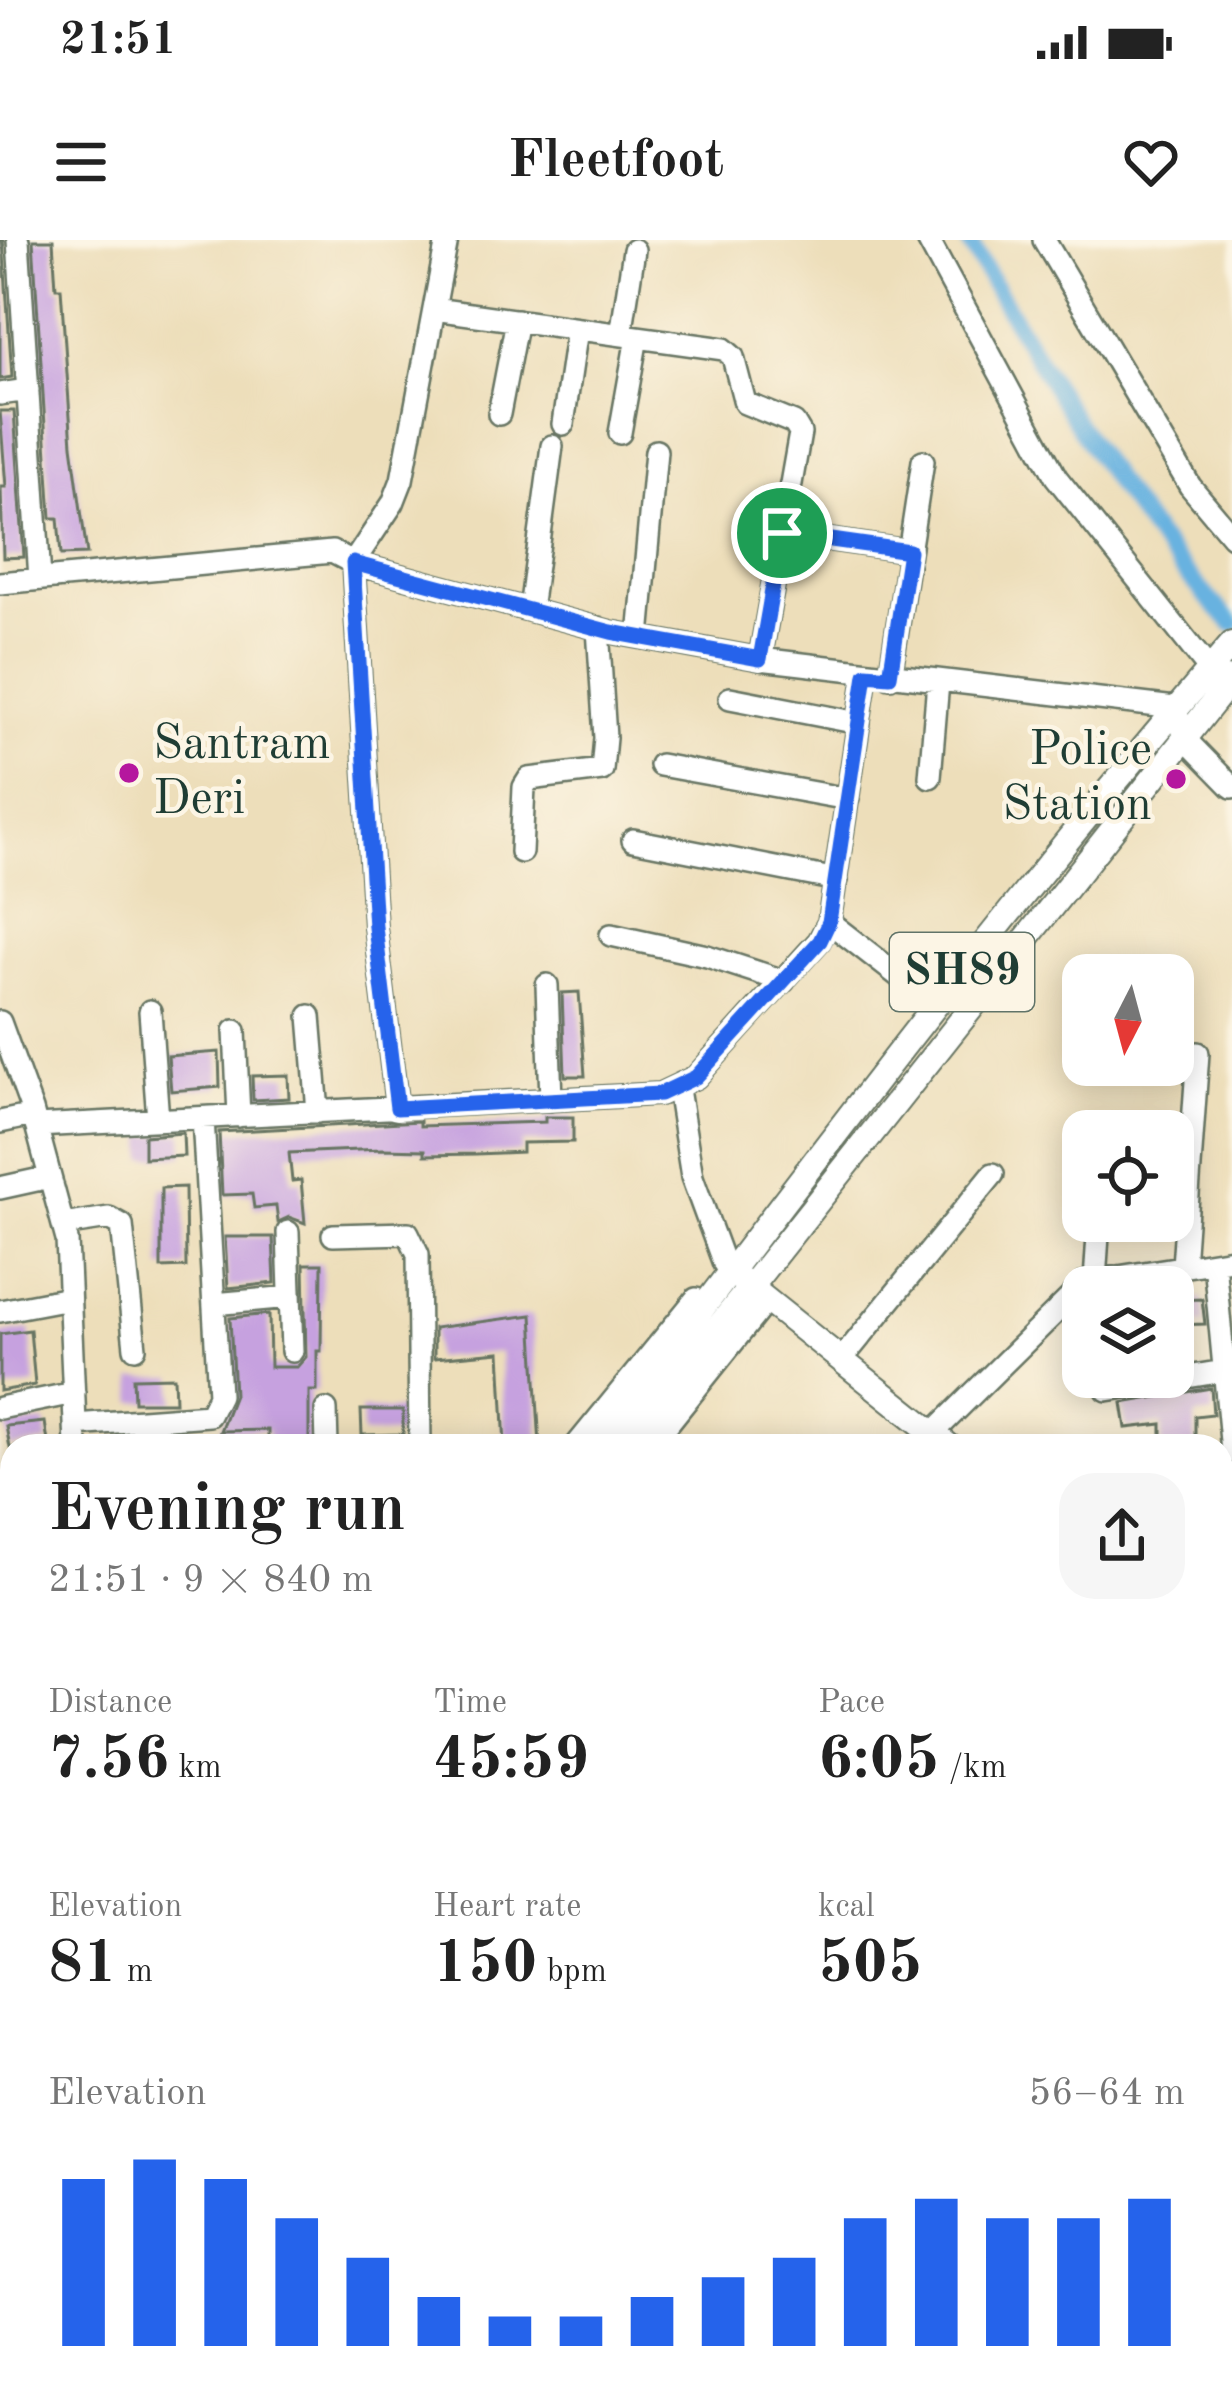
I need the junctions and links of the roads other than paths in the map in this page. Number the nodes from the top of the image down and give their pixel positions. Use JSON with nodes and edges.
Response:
{"nodes":[{"id":1,"x":18,"y":240,"type":"edge"},
{"id":2,"x":447,"y":240,"type":"edge"},
{"id":3,"x":928,"y":240,"type":"edge"},
{"id":4,"x":1044,"y":240,"type":"edge"},
{"id":5,"x":634,"y":250,"type":"dead end"},
{"id":6,"x":434,"y":309,"type":"junction"},
{"id":7,"x":517,"y":320,"type":"junction"},
{"id":8,"x":578,"y":329,"type":"junction"},
{"id":9,"x":629,"y":336,"type":"junction"},
{"id":10,"x":28,"y":390,"type":"junction"},
{"id":11,"x":0,"y":394,"type":"edge"},
{"id":12,"x":499,"y":414,"type":"dead end"},
{"id":13,"x":563,"y":424,"type":"dead end"},
{"id":14,"x":620,"y":433,"type":"dead end"},
{"id":15,"x":552,"y":446,"type":"dead end"},
{"id":16,"x":656,"y":451,"type":"dead end"},
{"id":17,"x":923,"y":461,"type":"dead end"},
{"id":18,"x":782,"y":533,"type":"junction"},
{"id":19,"x":1232,"y":536,"type":"edge"},
{"id":20,"x":909,"y":551,"type":"junction"},
{"id":21,"x":353,"y":563,"type":"junction"},
{"id":22,"x":40,"y":579,"type":"junction"},
{"id":23,"x":0,"y":583,"type":"edge"},
{"id":24,"x":530,"y":610,"type":"junction"},
{"id":25,"x":598,"y":628,"type":"junction"},
{"id":26,"x":639,"y":637,"type":"junction"},
{"id":27,"x":1230,"y":646,"type":"edge"},
{"id":28,"x":760,"y":659,"type":"junction"},
{"id":29,"x":878,"y":675,"type":"junction"},
{"id":30,"x":1226,"y":678,"type":"edge"},
{"id":31,"x":938,"y":682,"type":"junction"},
{"id":32,"x":730,"y":698,"type":"dead end"},
{"id":33,"x":1175,"y":708,"type":"junction"},
{"id":34,"x":859,"y":723,"type":"junction"},
{"id":35,"x":1186,"y":740,"type":"junction"},
{"id":36,"x":660,"y":765,"type":"dead end"},
{"id":37,"x":930,"y":777,"type":"dead end"},
{"id":38,"x":1232,"y":787,"type":"edge"},
{"id":39,"x":848,"y":799,"type":"junction"},
{"id":40,"x":633,"y":840,"type":"dead end"},
{"id":41,"x":520,"y":852,"type":"dead end"},
{"id":42,"x":837,"y":880,"type":"junction"},
{"id":43,"x":829,"y":922,"type":"junction"},
{"id":44,"x":611,"y":935,"type":"dead end"},
{"id":45,"x":784,"y":981,"type":"junction"},
{"id":46,"x":547,"y":985,"type":"dead end"},
{"id":47,"x":936,"y":1005,"type":"junction"},
{"id":48,"x":150,"y":1011,"type":"dead end"},
{"id":49,"x":310,"y":1016,"type":"dead end"},
{"id":50,"x":0,"y":1022,"type":"edge"},
{"id":51,"x":235,"y":1030,"type":"dead end"},
{"id":52,"x":1198,"y":1052,"type":"dead end"},
{"id":53,"x":678,"y":1089,"type":"junction"},
{"id":54,"x":551,"y":1100,"type":"junction"},
{"id":55,"x":397,"y":1108,"type":"junction"},
{"id":56,"x":318,"y":1112,"type":"junction"},
{"id":57,"x":239,"y":1116,"type":"junction"},
{"id":58,"x":203,"y":1118,"type":"junction"},
{"id":59,"x":158,"y":1120,"type":"junction"},
{"id":60,"x":35,"y":1121,"type":"junction"},
{"id":61,"x":0,"y":1122,"type":"edge"},
{"id":62,"x":993,"y":1174,"type":"dead end"},
{"id":63,"x":50,"y":1177,"type":"junction"},
{"id":64,"x":0,"y":1188,"type":"edge"},
{"id":65,"x":63,"y":1225,"type":"junction"},
{"id":66,"x":288,"y":1232,"type":"dead end"},
{"id":67,"x":333,"y":1235,"type":"dead end"},
{"id":68,"x":1223,"y":1260,"type":"edge"},
{"id":69,"x":1183,"y":1266,"type":"edge"},
{"id":70,"x":1189,"y":1266,"type":"edge"},
{"id":71,"x":742,"y":1281,"type":"junction"},
{"id":72,"x":290,"y":1297,"type":"junction"},
{"id":73,"x":70,"y":1298,"type":"junction"},
{"id":74,"x":214,"y":1304,"type":"junction"},
{"id":75,"x":1062,"y":1307,"type":"edge"},
{"id":76,"x":716,"y":1309,"type":"junction"},
{"id":77,"x":0,"y":1311,"type":"edge"},
{"id":78,"x":135,"y":1348,"type":"dead end"},
{"id":79,"x":292,"y":1351,"type":"dead end"},
{"id":80,"x":842,"y":1359,"type":"junction"},
{"id":81,"x":1224,"y":1371,"type":"junction"},
{"id":82,"x":1194,"y":1376,"type":"edge"},
{"id":83,"x":74,"y":1393,"type":"junction"},
{"id":84,"x":0,"y":1408,"type":"edge"},
{"id":85,"x":326,"y":1410,"type":"dead end"},
{"id":86,"x":76,"y":1434,"type":"edge"},
{"id":87,"x":83,"y":1434,"type":"edge"},
{"id":88,"x":327,"y":1434,"type":"edge"},
{"id":89,"x":420,"y":1434,"type":"edge"},
{"id":90,"x":588,"y":1434,"type":"edge"},
{"id":91,"x":608,"y":1434,"type":"edge"},
{"id":92,"x":632,"y":1434,"type":"edge"},
{"id":93,"x":657,"y":1434,"type":"edge"},
{"id":94,"x":926,"y":1434,"type":"edge"},
{"id":95,"x":941,"y":1434,"type":"edge"},
{"id":96,"x":1231,"y":1434,"type":"edge"}],
"edges":[{"from":1,"to":10,"type":"street"},
{"from":2,"to":6,"type":"street"},
{"from":3,"to":30,"type":"street"},
{"from":4,"to":19,"type":"street"},
{"from":5,"to":9,"type":"street"},
{"from":6,"to":7,"type":"street"},
{"from":6,"to":21,"type":"street"},
{"from":7,"to":8,"type":"street"},
{"from":7,"to":12,"type":"street"},
{"from":8,"to":9,"type":"street"},
{"from":8,"to":13,"type":"street"},
{"from":9,"to":14,"type":"street"},
{"from":9,"to":18,"type":"street"},
{"from":10,"to":11,"type":"street"},
{"from":10,"to":22,"type":"street"},
{"from":15,"to":24,"type":"street"},
{"from":16,"to":26,"type":"street"},
{"from":17,"to":20,"type":"street"},
{"from":18,"to":20,"type":"street"},
{"from":18,"to":28,"type":"street"},
{"from":20,"to":29,"type":"street"},
{"from":21,"to":22,"type":"street"},
{"from":21,"to":24,"type":"street"},
{"from":21,"to":55,"type":"street"},
{"from":22,"to":23,"type":"street"},
{"from":24,"to":25,"type":"street"},
{"from":25,"to":26,"type":"street"},
{"from":25,"to":41,"type":"street"},
{"from":26,"to":28,"type":"street"},
{"from":27,"to":30,"type":"main road","number":"SH89"},
{"from":28,"to":29,"type":"street"},
{"from":29,"to":31,"type":"street"},
{"from":29,"to":34,"type":"street"},
{"from":30,"to":33,"type":"main road","number":"SH89"},
{"from":30,"to":35,"type":"main road","number":"SH89"},
{"from":31,"to":33,"type":"street"},
{"from":31,"to":37,"type":"street"},
{"from":32,"to":34,"type":"street"},
{"from":33,"to":35,"type":"street"},
{"from":33,"to":47,"type":"main road","number":"SH89"},
{"from":34,"to":39,"type":"street"},
{"from":35,"to":38,"type":"street"},
{"from":35,"to":71,"type":"main road","number":"SH89"},
{"from":36,"to":39,"type":"street"},
{"from":39,"to":42,"type":"street"},
{"from":40,"to":42,"type":"street"},
{"from":42,"to":43,"type":"street"},
{"from":43,"to":45,"type":"street"},
{"from":43,"to":47,"type":"street"},
{"from":44,"to":45,"type":"street"},
{"from":45,"to":53,"type":"street"},
{"from":46,"to":54,"type":"street"},
{"from":47,"to":71,"type":"main road","number":"SH89"},
{"from":48,"to":59,"type":"street"},
{"from":49,"to":56,"type":"street"},
{"from":50,"to":60,"type":"street"},
{"from":51,"to":57,"type":"street"},
{"from":52,"to":69,"type":"street"},
{"from":53,"to":54,"type":"street"},
{"from":53,"to":71,"type":"street"},
{"from":54,"to":55,"type":"street"},
{"from":55,"to":56,"type":"street"},
{"from":56,"to":57,"type":"street"},
{"from":57,"to":58,"type":"street"},
{"from":58,"to":59,"type":"street"},
{"from":58,"to":74,"type":"street"},
{"from":59,"to":60,"type":"street"},
{"from":60,"to":61,"type":"street"},
{"from":60,"to":63,"type":"street"},
{"from":62,"to":80,"type":"street"},
{"from":63,"to":64,"type":"street"},
{"from":63,"to":65,"type":"street"},
{"from":65,"to":73,"type":"street"},
{"from":65,"to":78,"type":"street"},
{"from":66,"to":72,"type":"street"},
{"from":67,"to":89,"type":"street"},
{"from":68,"to":70,"type":"street"},
{"from":68,"to":81,"type":"street"},
{"from":71,"to":76,"type":"main road","number":"SH89"},
{"from":71,"to":80,"type":"main road"},
{"from":71,"to":90,"type":"street"},
{"from":71,"to":93,"type":"street"},
{"from":72,"to":74,"type":"street"},
{"from":72,"to":79,"type":"street"},
{"from":73,"to":77,"type":"street"},
{"from":73,"to":83,"type":"street"},
{"from":74,"to":87,"type":"street"},
{"from":75,"to":95,"type":"street"},
{"from":76,"to":91,"type":"main road","number":"SH89"},
{"from":76,"to":92,"type":"main road","number":"SH89"},
{"from":80,"to":94,"type":"main road"},
{"from":81,"to":82,"type":"street"},
{"from":81,"to":96,"type":"street"},
{"from":83,"to":84,"type":"street"},
{"from":83,"to":86,"type":"street"},
{"from":85,"to":88,"type":"street"}]}
